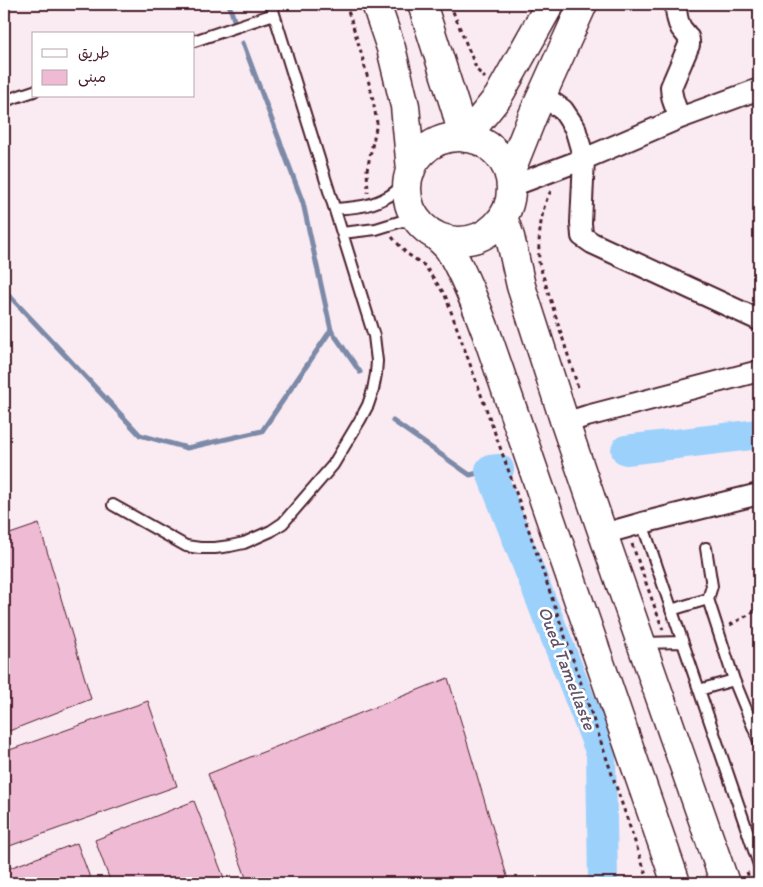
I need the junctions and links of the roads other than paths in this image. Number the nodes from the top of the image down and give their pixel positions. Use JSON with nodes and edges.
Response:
{"nodes":[{"id":1,"x":271,"y":4,"type":"edge"},
{"id":2,"x":376,"y":4,"type":"edge"},
{"id":3,"x":422,"y":4,"type":"edge"},
{"id":4,"x":550,"y":4,"type":"edge"},
{"id":5,"x":583,"y":4,"type":"edge"},
{"id":6,"x":676,"y":4,"type":"edge"},
{"id":7,"x":274,"y":14,"type":"junction"},
{"id":8,"x":195,"y":41,"type":"edge"},
{"id":9,"x":759,"y":89,"type":"edge"},
{"id":10,"x":32,"y":93,"type":"edge"},
{"id":11,"x":542,"y":95,"type":"junction"},
{"id":12,"x":4,"y":101,"type":"edge"},
{"id":13,"x":680,"y":118,"type":"junction"},
{"id":14,"x":464,"y":138,"type":"junction"},
{"id":15,"x":584,"y":159,"type":"junction"},
{"id":16,"x":410,"y":176,"type":"junction"},
{"id":17,"x":510,"y":181,"type":"junction"},
{"id":18,"x":335,"y":209,"type":"junction"},
{"id":19,"x":503,"y":217,"type":"junction"},
{"id":20,"x":427,"y":229,"type":"junction"},
{"id":21,"x":342,"y":233,"type":"junction"},
{"id":22,"x":759,"y":320,"type":"edge"},
{"id":23,"x":759,"y":371,"type":"edge"},
{"id":24,"x":565,"y":422,"type":"junction"},
{"id":25,"x":759,"y":494,"type":"edge"},
{"id":26,"x":113,"y":505,"type":"dead end"},
{"id":27,"x":642,"y":523,"type":"junction"},
{"id":28,"x":602,"y":534,"type":"junction"},
{"id":29,"x":706,"y":548,"type":"dead end"},
{"id":30,"x":708,"y":599,"type":"junction"},
{"id":31,"x":671,"y":610,"type":"junction"},
{"id":32,"x":682,"y":642,"type":"junction"},
{"id":33,"x":640,"y":643,"type":"junction"},
{"id":34,"x":734,"y":680,"type":"junction"},
{"id":35,"x":699,"y":690,"type":"junction"},
{"id":36,"x":759,"y":742,"type":"edge"},
{"id":37,"x":759,"y":865,"type":"edge"},
{"id":38,"x":676,"y":883,"type":"edge"},
{"id":39,"x":724,"y":883,"type":"edge"}],
"edges":[{"from":1,"to":7,"type":"lane"},
{"from":2,"to":16,"type":"main road"},
{"from":3,"to":14,"type":"main road"},
{"from":4,"to":14,"type":"main road"},
{"from":5,"to":11,"type":"main road"},
{"from":6,"to":13,"type":"street"},
{"from":7,"to":8,"type":"lane"},
{"from":7,"to":18,"type":"lane"},
{"from":9,"to":13,"type":"street"},
{"from":10,"to":12,"type":"lane"},
{"from":11,"to":15,"type":"street"},
{"from":11,"to":17,"type":"main road"},
{"from":13,"to":15,"type":"street"},
{"from":14,"to":16,"type":"main road"},
{"from":14,"to":17,"type":"main road"},
{"from":15,"to":17,"type":"street"},
{"from":15,"to":22,"type":"street"},
{"from":16,"to":18,"type":"lane"},
{"from":16,"to":20,"type":"main road"},
{"from":17,"to":19,"type":"main road"},
{"from":18,"to":21,"type":"lane"},
{"from":19,"to":20,"type":"main road"},
{"from":19,"to":24,"type":"main road"},
{"from":20,"to":21,"type":"lane"},
{"from":20,"to":38,"type":"main road"},
{"from":21,"to":26,"type":"lane"},
{"from":23,"to":24,"type":"street"},
{"from":24,"to":28,"type":"main road"},
{"from":25,"to":27,"type":"street"},
{"from":27,"to":28,"type":"street"},
{"from":27,"to":31,"type":"lane"},
{"from":28,"to":33,"type":"main road"},
{"from":29,"to":30,"type":"lane"},
{"from":30,"to":31,"type":"lane"},
{"from":30,"to":34,"type":"lane"},
{"from":31,"to":32,"type":"lane"},
{"from":32,"to":33,"type":"lane"},
{"from":32,"to":35,"type":"lane"},
{"from":33,"to":39,"type":"main road"},
{"from":34,"to":35,"type":"lane"},
{"from":34,"to":36,"type":"lane"},
{"from":35,"to":37,"type":"lane"}]}
